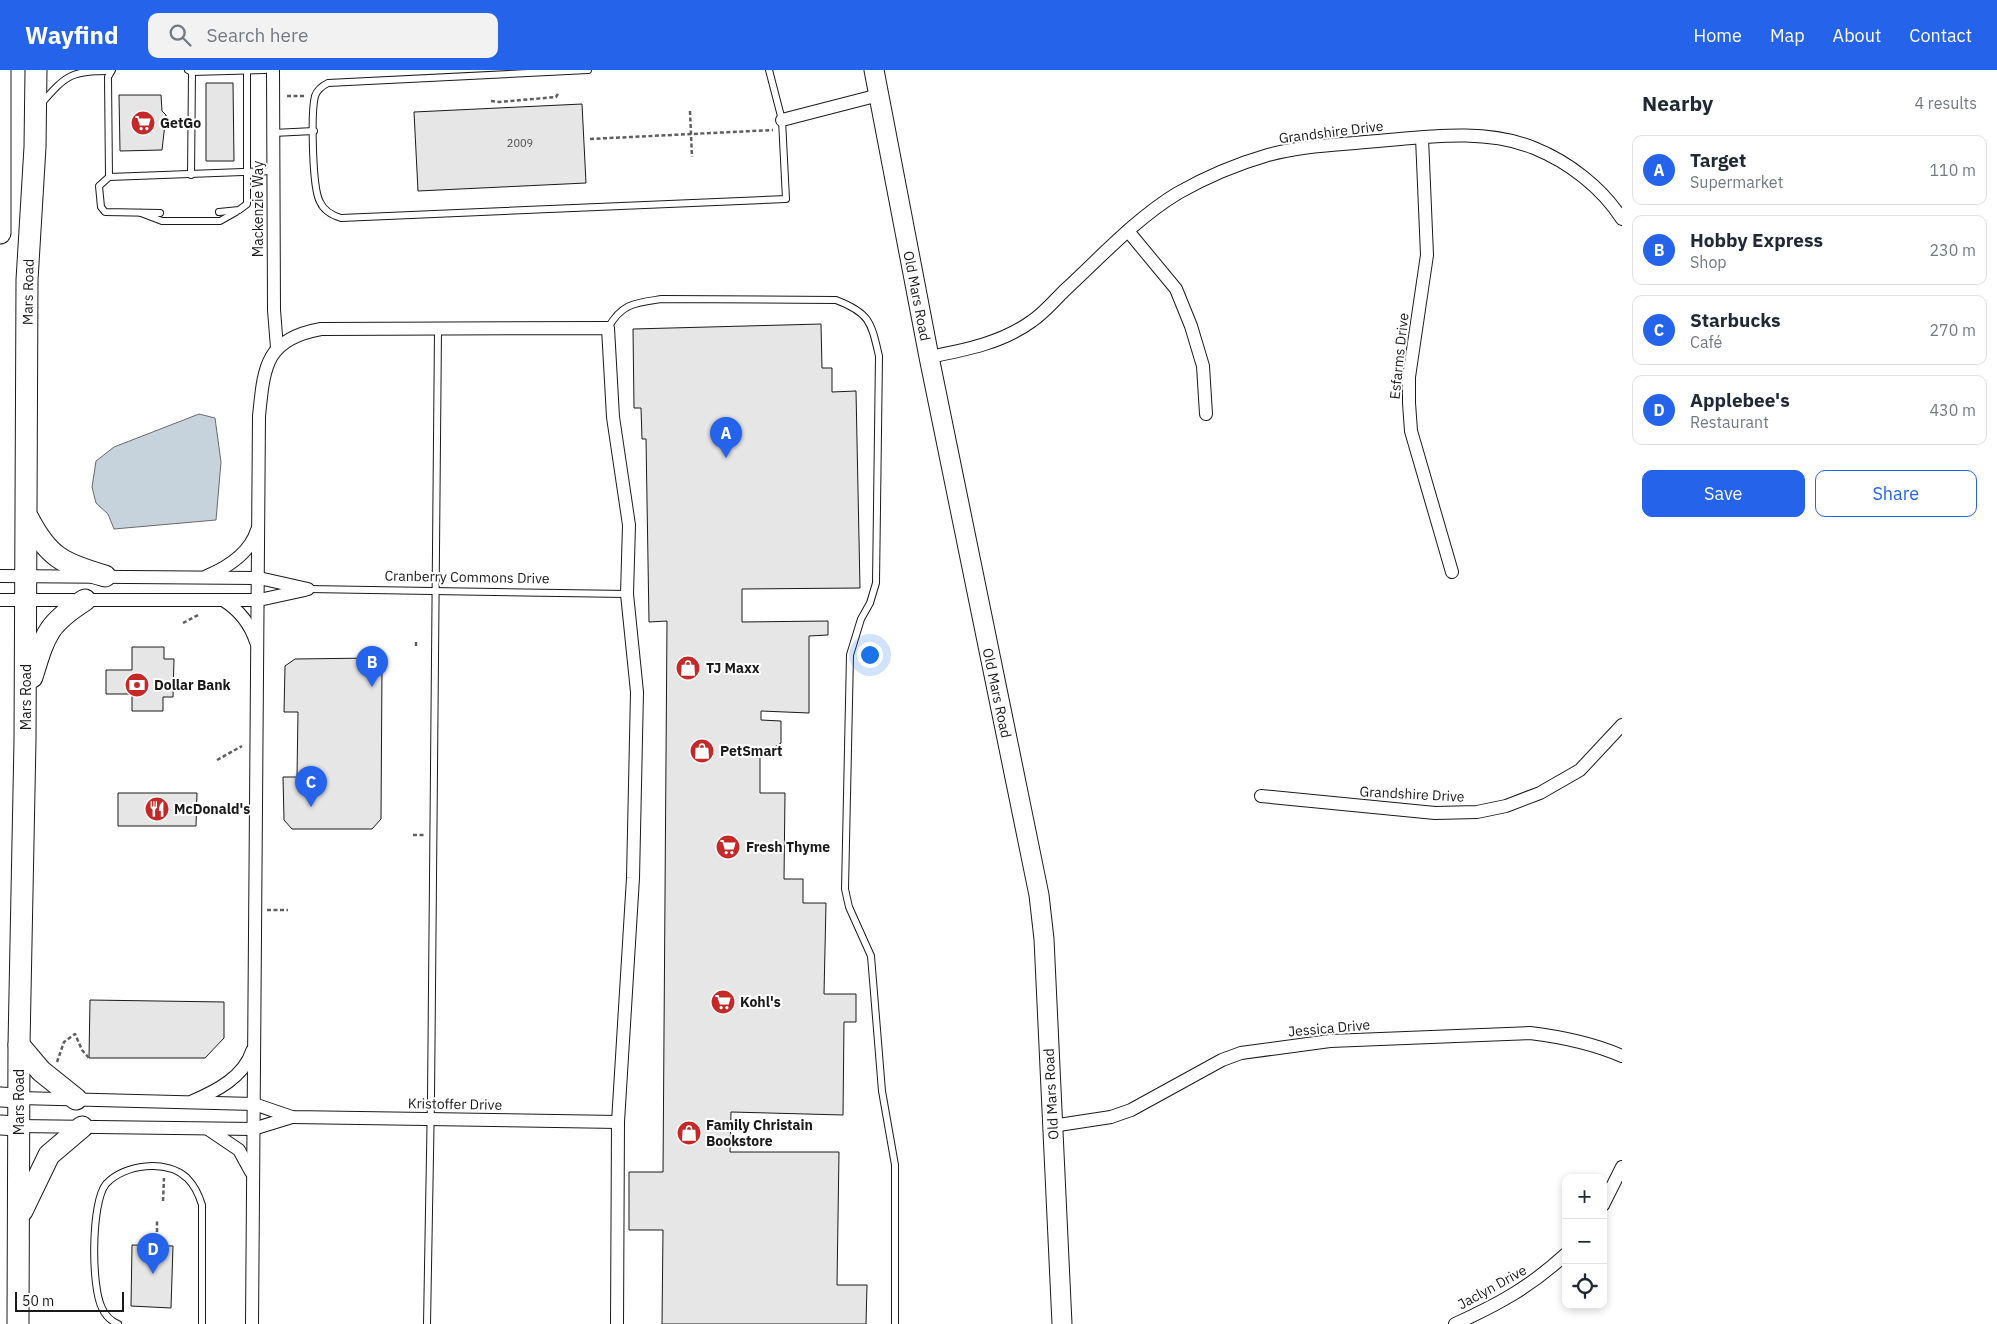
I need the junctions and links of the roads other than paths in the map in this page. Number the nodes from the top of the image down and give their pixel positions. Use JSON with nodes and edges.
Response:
{"nodes":[{"id":1,"x":0,"y":70,"type":"edge"},
{"id":2,"x":36,"y":70,"type":"edge"},
{"id":3,"x":248,"y":70,"type":"edge"},
{"id":4,"x":265,"y":70,"type":"edge"},
{"id":5,"x":273,"y":70,"type":"edge"},
{"id":6,"x":588,"y":70,"type":"edge"},
{"id":7,"x":769,"y":70,"type":"edge"},
{"id":8,"x":874,"y":70,"type":"edge"},
{"id":9,"x":112,"y":71,"type":"edge"},
{"id":10,"x":190,"y":71,"type":"edge"},
{"id":11,"x":879,"y":95,"type":"junction"},
{"id":12,"x":35,"y":111,"type":"junction"},
{"id":13,"x":777,"y":120,"type":"junction"},
{"id":14,"x":314,"y":130,"type":"junction"},
{"id":15,"x":273,"y":133,"type":"junction"},
{"id":16,"x":1422,"y":138,"type":"junction"},
{"id":17,"x":1,"y":170,"type":"edge"},
{"id":18,"x":273,"y":171,"type":"junction"},
{"id":19,"x":248,"y":172,"type":"junction"},
{"id":20,"x":191,"y":175,"type":"junction"},
{"id":21,"x":109,"y":177,"type":"junction"},
{"id":22,"x":239,"y":210,"type":"junction"},
{"id":23,"x":219,"y":212,"type":"dead end"},
{"id":24,"x":141,"y":213,"type":"junction"},
{"id":25,"x":160,"y":213,"type":"dead end"},
{"id":26,"x":1622,"y":219,"type":"edge"},
{"id":27,"x":1128,"y":231,"type":"junction"},
{"id":28,"x":0,"y":233,"type":"edge"},
{"id":29,"x":608,"y":328,"type":"junction"},
{"id":30,"x":438,"y":330,"type":"junction"},
{"id":31,"x":278,"y":348,"type":"junction"},
{"id":32,"x":929,"y":357,"type":"junction"},
{"id":33,"x":1206,"y":414,"type":"dead end"},
{"id":34,"x":26,"y":513,"type":"junction"},
{"id":35,"x":259,"y":526,"type":"junction"},
{"id":36,"x":1452,"y":572,"type":"dead end"},
{"id":37,"x":0,"y":576,"type":"edge"},
{"id":38,"x":27,"y":576,"type":"junction"},
{"id":39,"x":105,"y":576,"type":"junction"},
{"id":40,"x":203,"y":577,"type":"junction"},
{"id":41,"x":259,"y":578,"type":"junction"},
{"id":42,"x":308,"y":589,"type":"junction"},
{"id":43,"x":436,"y":591,"type":"junction"},
{"id":44,"x":627,"y":594,"type":"junction"},
{"id":45,"x":0,"y":600,"type":"edge"},
{"id":46,"x":26,"y":600,"type":"junction"},
{"id":47,"x":85,"y":600,"type":"junction"},
{"id":48,"x":223,"y":600,"type":"junction"},
{"id":49,"x":259,"y":600,"type":"junction"},
{"id":50,"x":258,"y":650,"type":"junction"},
{"id":51,"x":26,"y":696,"type":"junction"},
{"id":52,"x":1622,"y":725,"type":"edge"},
{"id":53,"x":1261,"y":796,"type":"dead end"},
{"id":54,"x":254,"y":1044,"type":"junction"},
{"id":55,"x":19,"y":1046,"type":"junction"},
{"id":56,"x":1622,"y":1056,"type":"edge"},
{"id":57,"x":9,"y":1098,"type":"edge"},
{"id":58,"x":76,"y":1099,"type":"junction"},
{"id":59,"x":189,"y":1102,"type":"junction"},
{"id":60,"x":254,"y":1104,"type":"junction"},
{"id":61,"x":292,"y":1117,"type":"junction"},
{"id":62,"x":431,"y":1119,"type":"junction"},
{"id":63,"x":618,"y":1122,"type":"junction"},
{"id":64,"x":9,"y":1125,"type":"edge"},
{"id":65,"x":1052,"y":1126,"type":"junction"},
{"id":66,"x":82,"y":1127,"type":"junction"},
{"id":67,"x":208,"y":1129,"type":"junction"},
{"id":68,"x":253,"y":1129,"type":"junction"},
{"id":69,"x":1622,"y":1167,"type":"edge"},
{"id":70,"x":253,"y":1178,"type":"junction"},
{"id":71,"x":1607,"y":1197,"type":"edge"},
{"id":72,"x":18,"y":1218,"type":"junction"},
{"id":73,"x":1562,"y":1258,"type":"edge"},
{"id":74,"x":18,"y":1324,"type":"edge"},
{"id":75,"x":118,"y":1324,"type":"edge"},
{"id":76,"x":202,"y":1324,"type":"edge"},
{"id":77,"x":252,"y":1324,"type":"edge"},
{"id":78,"x":427,"y":1324,"type":"edge"},
{"id":79,"x":617,"y":1324,"type":"edge"},
{"id":80,"x":895,"y":1324,"type":"edge"},
{"id":81,"x":1062,"y":1324,"type":"edge"},
{"id":82,"x":1455,"y":1324,"type":"edge"}],
"edges":[{"from":1,"to":17,"type":"main road"},
{"from":2,"to":12,"type":"main road","name":"Mars Road"},
{"from":3,"to":4,"type":"lane"},
{"from":3,"to":10,"type":"lane"},
{"from":3,"to":19,"type":"lane"},
{"from":5,"to":15,"type":"street","name":"Mackenzie Way"},
{"from":6,"to":14,"type":"lane"},
{"from":7,"to":13,"type":"lane"},
{"from":8,"to":11,"type":"street","name":"Old Mars Road"},
{"from":9,"to":12,"type":"lane"},
{"from":9,"to":21,"type":"lane"},
{"from":10,"to":20,"type":"lane"},
{"from":11,"to":13,"type":"street"},
{"from":11,"to":32,"type":"street","name":"Old Mars Road"},
{"from":12,"to":34,"type":"main road","name":"Mars Road"},
{"from":13,"to":14,"type":"lane"},
{"from":14,"to":15,"type":"lane"},
{"from":15,"to":18,"type":"street","name":"Mackenzie Way"},
{"from":16,"to":26,"type":"street","name":"Grandshire Drive"},
{"from":16,"to":27,"type":"street","name":"Grandshire Drive"},
{"from":16,"to":36,"type":"street","name":"Esfarms Drive"},
{"from":17,"to":28,"type":"main road"},
{"from":18,"to":19,"type":"lane"},
{"from":18,"to":31,"type":"street","name":"Mackenzie Way"},
{"from":19,"to":20,"type":"lane"},
{"from":19,"to":22,"type":"lane"},
{"from":20,"to":21,"type":"lane"},
{"from":21,"to":24,"type":"lane"},
{"from":22,"to":23,"type":"lane"},
{"from":22,"to":24,"type":"lane"},
{"from":24,"to":25,"type":"lane"},
{"from":27,"to":32,"type":"street","name":"Grandshire Drive"},
{"from":27,"to":33,"type":"street"},
{"from":29,"to":30,"type":"street"},
{"from":29,"to":44,"type":"street"},
{"from":29,"to":80,"type":"lane"},
{"from":30,"to":31,"type":"street"},
{"from":30,"to":43,"type":"lane"},
{"from":31,"to":35,"type":"street"},
{"from":32,"to":65,"type":"street","name":"Old Mars Road"},
{"from":34,"to":38,"type":"main road","name":"Mars Road"},
{"from":34,"to":39,"type":"main road"},
{"from":35,"to":40,"type":"street"},
{"from":35,"to":41,"type":"street"},
{"from":37,"to":38,"type":"street","name":"Cranberry Commons Drive"},
{"from":38,"to":39,"type":"street","name":"Cranberry Commons Drive"},
{"from":38,"to":46,"type":"main road","name":"Mars Road"},
{"from":39,"to":40,"type":"street","name":"Cranberry Commons Drive"},
{"from":40,"to":41,"type":"street","name":"Cranberry Commons Drive"},
{"from":41,"to":42,"type":"street","name":"Cranberry Commons Drive"},
{"from":41,"to":49,"type":"street"},
{"from":42,"to":43,"type":"lane","name":"Cranberry Commons Drive"},
{"from":42,"to":49,"type":"street","name":"Cranberry Commons Drive"},
{"from":43,"to":44,"type":"lane","name":"Cranberry Commons Drive"},
{"from":43,"to":62,"type":"lane"},
{"from":44,"to":63,"type":"street"},
{"from":45,"to":46,"type":"street","name":"Cranberry Commons Drive"},
{"from":46,"to":47,"type":"street","name":"Cranberry Commons Drive"},
{"from":46,"to":51,"type":"main road","name":"Mars Road"},
{"from":47,"to":48,"type":"street","name":"Cranberry Commons Drive"},
{"from":47,"to":51,"type":"main road"},
{"from":48,"to":49,"type":"street","name":"Cranberry Commons Drive"},
{"from":48,"to":50,"type":"street"},
{"from":49,"to":50,"type":"street"},
{"from":50,"to":54,"type":"street"},
{"from":51,"to":55,"type":"main road","name":"Mars Road"},
{"from":52,"to":53,"type":"street","name":"Grandshire Drive"},
{"from":54,"to":59,"type":"street"},
{"from":54,"to":60,"type":"street"},
{"from":55,"to":57,"type":"main road","name":"Mars Road"},
{"from":55,"to":58,"type":"main road"},
{"from":56,"to":65,"type":"street","name":"Jessica Drive"},
{"from":57,"to":58,"type":"street","name":"Kristoffer Drive"},
{"from":57,"to":64,"type":"main road","name":"Mars Road"},
{"from":58,"to":59,"type":"street","name":"Kristoffer Drive"},
{"from":59,"to":60,"type":"street","name":"Kristoffer Drive"},
{"from":60,"to":61,"type":"street","name":"Kristoffer Drive"},
{"from":60,"to":68,"type":"street"},
{"from":61,"to":62,"type":"street","name":"Kristoffer Drive"},
{"from":61,"to":68,"type":"street","name":"Kristoffer Drive"},
{"from":62,"to":63,"type":"street","name":"Kristoffer Drive"},
{"from":62,"to":78,"type":"lane"},
{"from":63,"to":79,"type":"street"},
{"from":64,"to":66,"type":"street","name":"Kristoffer Drive"},
{"from":64,"to":72,"type":"main road","name":"Mars Road"},
{"from":65,"to":81,"type":"street","name":"Old Mars Road"},
{"from":66,"to":67,"type":"street","name":"Kristoffer Drive"},
{"from":66,"to":72,"type":"main road"},
{"from":67,"to":68,"type":"street","name":"Kristoffer Drive"},
{"from":67,"to":70,"type":"street"},
{"from":68,"to":70,"type":"street"},
{"from":69,"to":71,"type":"street"},
{"from":70,"to":77,"type":"street"},
{"from":72,"to":74,"type":"main road","name":"Mars Road"},
{"from":73,"to":82,"type":"street","name":"Jaclyn Drive"},
{"from":75,"to":76,"type":"lane"}]}
